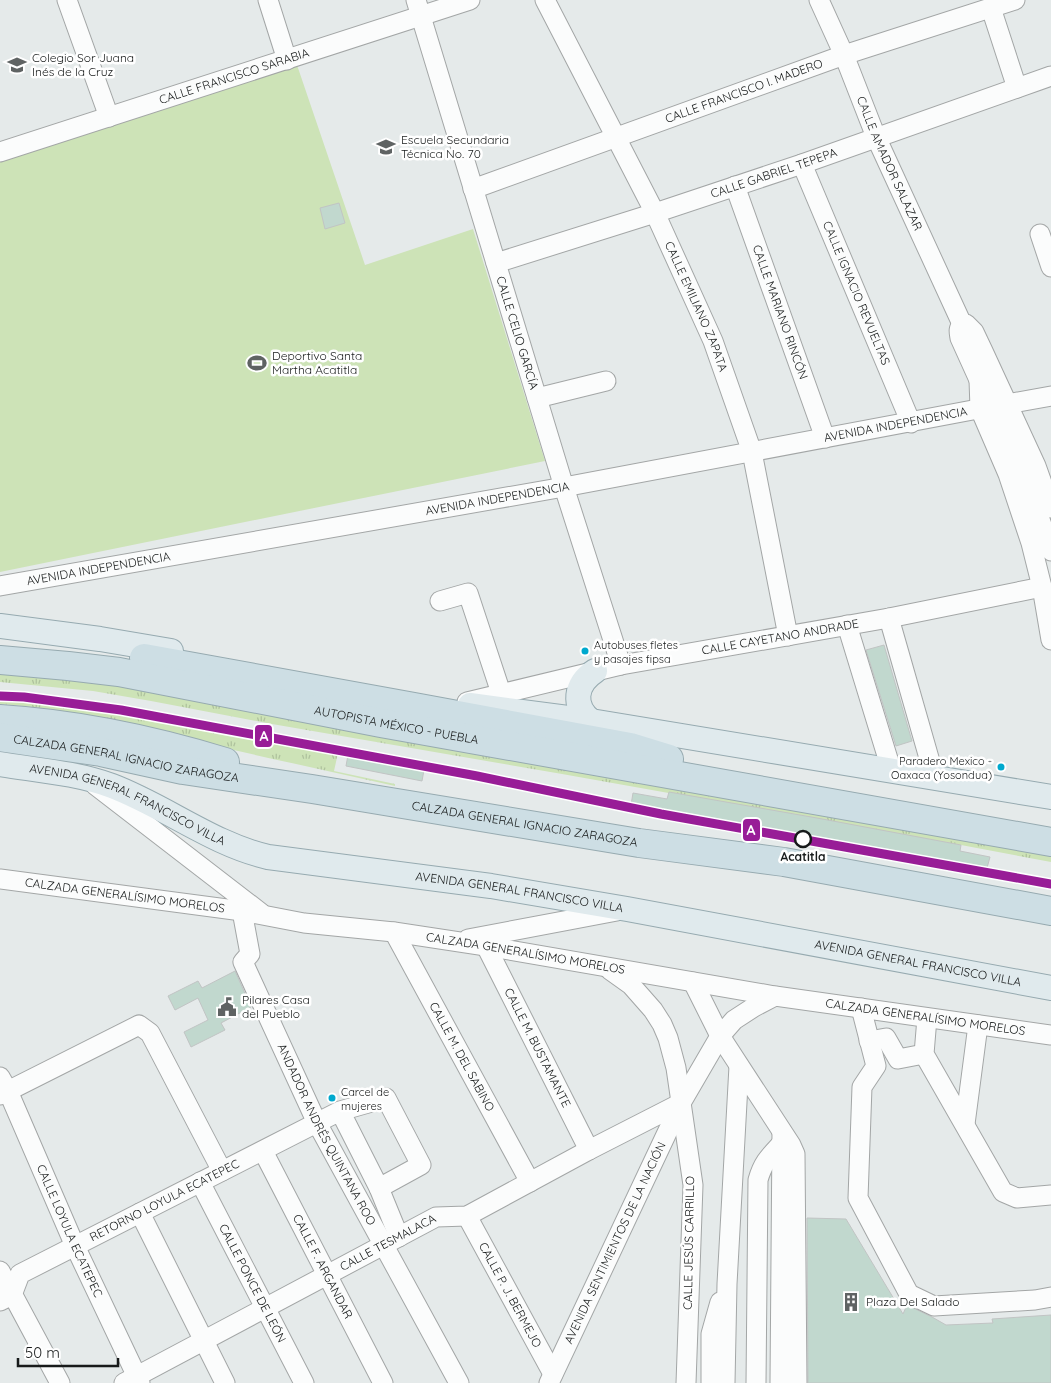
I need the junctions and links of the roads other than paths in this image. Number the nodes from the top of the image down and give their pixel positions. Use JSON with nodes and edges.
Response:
{"nodes":[{"id":1,"x":67,"y":0,"type":"edge"},
{"id":2,"x":268,"y":0,"type":"edge"},
{"id":3,"x":470,"y":0,"type":"edge"},
{"id":4,"x":545,"y":0,"type":"edge"},
{"id":5,"x":819,"y":0,"type":"edge"},
{"id":6,"x":1004,"y":3,"type":"edge"},
{"id":7,"x":419,"y":8,"type":"edge"},
{"id":8,"x":844,"y":55,"type":"junction"},
{"id":9,"x":287,"y":60,"type":"junction"},
{"id":10,"x":1051,"y":76,"type":"edge"},
{"id":11,"x":1017,"y":88,"type":"junction"},
{"id":12,"x":109,"y":117,"type":"junction"},
{"id":13,"x":616,"y":136,"type":"junction"},
{"id":14,"x":876,"y":137,"type":"junction"},
{"id":15,"x":0,"y":152,"type":"edge"},
{"id":16,"x":802,"y":164,"type":"junction"},
{"id":17,"x":735,"y":186,"type":"junction"},
{"id":18,"x":473,"y":189,"type":"junction"},
{"id":19,"x":655,"y":213,"type":"junction"},
{"id":20,"x":1040,"y":234,"type":"dead end"},
{"id":21,"x":496,"y":263,"type":"junction"},
{"id":22,"x":1051,"y":267,"type":"edge"},
{"id":23,"x":986,"y":376,"type":"junction"},
{"id":24,"x":606,"y":381,"type":"dead end"},
{"id":25,"x":1051,"y":396,"type":"edge"},
{"id":26,"x":537,"y":398,"type":"junction"},
{"id":27,"x":994,"y":406,"type":"junction"},
{"id":28,"x":911,"y":423,"type":"junction"},
{"id":29,"x":826,"y":438,"type":"junction"},
{"id":30,"x":752,"y":452,"type":"junction"},
{"id":31,"x":564,"y":487,"type":"junction"},
{"id":32,"x":1051,"y":508,"type":"edge"},
{"id":33,"x":1051,"y":551,"type":"edge"},
{"id":34,"x":0,"y":586,"type":"edge"},
{"id":35,"x":1042,"y":587,"type":"junction"},
{"id":36,"x":440,"y":601,"type":"dead end"},
{"id":37,"x":889,"y":618,"type":"junction"},
{"id":38,"x":847,"y":625,"type":"junction"},
{"id":39,"x":0,"y":626,"type":"edge"},
{"id":40,"x":788,"y":636,"type":"junction"},
{"id":41,"x":1051,"y":640,"type":"edge"},
{"id":42,"x":0,"y":641,"type":"edge"},
{"id":43,"x":0,"y":660,"type":"edge"},
{"id":44,"x":621,"y":665,"type":"junction"},
{"id":45,"x":595,"y":671,"type":"junction"},
{"id":46,"x":500,"y":693,"type":"junction"},
{"id":47,"x":460,"y":704,"type":"junction"},
{"id":48,"x":414,"y":706,"type":"junction"},
{"id":49,"x":0,"y":718,"type":"edge"},
{"id":50,"x":591,"y":721,"type":"junction"},
{"id":51,"x":0,"y":737,"type":"edge"},
{"id":52,"x":0,"y":764,"type":"edge"},
{"id":53,"x":892,"y":772,"type":"junction"},
{"id":54,"x":86,"y":778,"type":"junction"},
{"id":55,"x":935,"y":779,"type":"junction"},
{"id":56,"x":312,"y":789,"type":"junction"},
{"id":57,"x":792,"y":796,"type":"junction"},
{"id":58,"x":1051,"y":797,"type":"edge"},
{"id":59,"x":1051,"y":842,"type":"edge"},
{"id":60,"x":0,"y":878,"type":"edge"},
{"id":61,"x":627,"y":909,"type":"junction"},
{"id":62,"x":242,"y":911,"type":"junction"},
{"id":63,"x":1051,"y":912,"type":"edge"},
{"id":64,"x":265,"y":916,"type":"junction"},
{"id":65,"x":394,"y":932,"type":"junction"},
{"id":66,"x":454,"y":942,"type":"junction"},
{"id":67,"x":486,"y":946,"type":"junction"},
{"id":68,"x":604,"y":966,"type":"junction"},
{"id":69,"x":693,"y":982,"type":"junction"},
{"id":70,"x":1051,"y":988,"type":"edge"},
{"id":71,"x":775,"y":996,"type":"junction"},
{"id":72,"x":861,"y":1008,"type":"junction"},
{"id":73,"x":928,"y":1018,"type":"junction"},
{"id":74,"x":978,"y":1025,"type":"junction"},
{"id":75,"x":720,"y":1036,"type":"junction"},
{"id":76,"x":1049,"y":1037,"type":"edge"},
{"id":77,"x":869,"y":1041,"type":"junction"},
{"id":78,"x":924,"y":1054,"type":"junction"},
{"id":79,"x":739,"y":1066,"type":"junction"},
{"id":80,"x":3,"y":1088,"type":"edge"},
{"id":81,"x":681,"y":1103,"type":"junction"},
{"id":82,"x":340,"y":1111,"type":"junction"},
{"id":83,"x":317,"y":1123,"type":"junction"},
{"id":84,"x":965,"y":1124,"type":"junction"},
{"id":85,"x":782,"y":1137,"type":"junction"},
{"id":86,"x":589,"y":1150,"type":"junction"},
{"id":87,"x":263,"y":1151,"type":"junction"},
{"id":88,"x":222,"y":1171,"type":"junction"},
{"id":89,"x":200,"y":1182,"type":"junction"},
{"id":90,"x":530,"y":1182,"type":"junction"},
{"id":91,"x":379,"y":1188,"type":"junction"},
{"id":92,"x":1051,"y":1195,"type":"edge"},
{"id":93,"x":140,"y":1213,"type":"junction"},
{"id":94,"x":467,"y":1216,"type":"junction"},
{"id":95,"x":391,"y":1241,"type":"junction"},
{"id":96,"x":75,"y":1246,"type":"junction"},
{"id":97,"x":0,"y":1271,"type":"edge"},
{"id":98,"x":327,"y":1275,"type":"junction"},
{"id":99,"x":727,"y":1284,"type":"junction"},
{"id":100,"x":1051,"y":1297,"type":"edge"},
{"id":101,"x":6,"y":1298,"type":"edge"},
{"id":102,"x":265,"y":1308,"type":"junction"},
{"id":103,"x":204,"y":1340,"type":"junction"},
{"id":104,"x":551,"y":1378,"type":"edge"},
{"id":105,"x":133,"y":1381,"type":"edge"},
{"id":106,"x":60,"y":1383,"type":"edge"},
{"id":107,"x":225,"y":1383,"type":"edge"},
{"id":108,"x":304,"y":1383,"type":"edge"},
{"id":109,"x":383,"y":1383,"type":"edge"},
{"id":110,"x":459,"y":1383,"type":"edge"},
{"id":111,"x":686,"y":1383,"type":"edge"},
{"id":112,"x":711,"y":1383,"type":"edge"},
{"id":113,"x":725,"y":1383,"type":"edge"},
{"id":114,"x":756,"y":1383,"type":"edge"},
{"id":115,"x":780,"y":1383,"type":"edge"},
{"id":116,"x":797,"y":1383,"type":"edge"}],
"edges":[{"from":1,"to":12,"type":"street"},
{"from":2,"to":9,"type":"street"},
{"from":3,"to":7,"type":"street","name":"CALLE FRANCISCO SARABIA"},
{"from":4,"to":13,"type":"street","name":"CALLE EMILIANO ZAPATA"},
{"from":5,"to":8,"type":"street","name":"CALLE AMADOR SALAZAR"},
{"from":6,"to":8,"type":"street","name":"CALLE FRANCISCO I. MADERO"},
{"from":6,"to":11,"type":"street"},
{"from":7,"to":9,"type":"street","name":"CALLE FRANCISCO SARABIA"},
{"from":7,"to":18,"type":"street","name":"CALLE CELIO GARCÍA"},
{"from":8,"to":13,"type":"street","name":"CALLE FRANCISCO I. MADERO"},
{"from":8,"to":14,"type":"street","name":"CALLE AMADOR SALAZAR"},
{"from":9,"to":12,"type":"street","name":"CALLE FRANCISCO SARABIA"},
{"from":10,"to":11,"type":"street","name":"CALLE GABRIEL TEPEPA"},
{"from":11,"to":14,"type":"street","name":"CALLE GABRIEL TEPEPA"},
{"from":12,"to":15,"type":"street","name":"CALLE FRANCISCO SARABIA"},
{"from":13,"to":18,"type":"street","name":"CALLE FRANCISCO I. MADERO"},
{"from":13,"to":19,"type":"street","name":"CALLE EMILIANO ZAPATA"},
{"from":14,"to":16,"type":"street","name":"CALLE GABRIEL TEPEPA"},
{"from":14,"to":23,"type":"street","name":"CALLE AMADOR SALAZAR"},
{"from":16,"to":17,"type":"street","name":"CALLE GABRIEL TEPEPA"},
{"from":16,"to":28,"type":"street","name":"CALLE IGNACIO REVUELTAS"},
{"from":17,"to":19,"type":"street","name":"CALLE GABRIEL TEPEPA"},
{"from":17,"to":29,"type":"street","name":"CALLE MARIANO RINCÓN"},
{"from":18,"to":21,"type":"street","name":"CALLE CELIO GARCÍA"},
{"from":19,"to":21,"type":"street","name":"CALLE GABRIEL TEPEPA"},
{"from":19,"to":30,"type":"street","name":"CALLE EMILIANO ZAPATA"},
{"from":20,"to":22,"type":"street"},
{"from":21,"to":26,"type":"street","name":"CALLE CELIO GARCÍA"},
{"from":23,"to":27,"type":"street","name":"CALLE AMADOR SALAZAR"},
{"from":23,"to":27,"type":"street","name":"CALLE AMADOR SALAZAR"},
{"from":24,"to":26,"type":"street"},
{"from":25,"to":27,"type":"street","name":"AVENIDA INDEPENDENCIA"},
{"from":26,"to":31,"type":"street","name":"CALLE CELIO GARCÍA"},
{"from":27,"to":28,"type":"street","name":"AVENIDA INDEPENDENCIA"},
{"from":27,"to":32,"type":"street","name":"CALLE AMADOR SALAZAR"},
{"from":27,"to":33,"type":"street","name":"CALLE AMADOR SALAZAR"},
{"from":27,"to":35,"type":"street","name":"CALLE AMADOR SALAZAR"},
{"from":28,"to":29,"type":"street","name":"AVENIDA INDEPENDENCIA"},
{"from":29,"to":30,"type":"street","name":"AVENIDA INDEPENDENCIA"},
{"from":30,"to":31,"type":"street","name":"AVENIDA INDEPENDENCIA"},
{"from":30,"to":40,"type":"street","name":"CALLE EMILIANO ZAPATA"},
{"from":31,"to":34,"type":"street","name":"AVENIDA INDEPENDENCIA"},
{"from":31,"to":44,"type":"street","name":"CALLE CELIO GARCÍA"},
{"from":35,"to":37,"type":"street","name":"CALLE CAYETANO ANDRADE"},
{"from":35,"to":41,"type":"street","name":"CALLE AMADOR SALAZAR"},
{"from":36,"to":46,"type":"street"},
{"from":37,"to":38,"type":"street","name":"CALLE CAYETANO ANDRADE"},
{"from":37,"to":55,"type":"street"},
{"from":38,"to":40,"type":"street","name":"CALLE CAYETANO ANDRADE"},
{"from":38,"to":53,"type":"street"},
{"from":39,"to":47,"type":"main road"},
{"from":40,"to":44,"type":"street","name":"CALLE CAYETANO ANDRADE"},
{"from":42,"to":48,"type":"highway"},
{"from":43,"to":57,"type":"highway","name":"AUTOPISTA MÉXICO - PUEBLA"},
{"from":44,"to":45,"type":"street","name":"CALLE CAYETANO ANDRADE"},
{"from":45,"to":46,"type":"street","name":"CALLE CAYETANO ANDRADE"},
{"from":45,"to":50,"type":"main road"},
{"from":46,"to":47,"type":"street","name":"CALLE CAYETANO ANDRADE"},
{"from":47,"to":48,"type":"highway"},
{"from":47,"to":50,"type":"main road"},
{"from":48,"to":57,"type":"highway"},
{"from":49,"to":56,"type":"highway"},
{"from":50,"to":53,"type":"main road"},
{"from":51,"to":56,"type":"highway","name":"CALZADA GENERAL IGNACIO ZARAGOZA"},
{"from":52,"to":54,"type":"main road","name":"AVENIDA GENERAL FRANCISCO VILLA"},
{"from":53,"to":55,"type":"main road"},
{"from":54,"to":61,"type":"main road","name":"AVENIDA GENERAL FRANCISCO VILLA"},
{"from":54,"to":64,"type":"street"},
{"from":55,"to":58,"type":"main road"},
{"from":56,"to":63,"type":"highway","name":"CALZADA GENERAL IGNACIO ZARAGOZA"},
{"from":57,"to":59,"type":"highway"},
{"from":60,"to":62,"type":"street","name":"CALZADA GENERALÍSIMO MORELOS"},
{"from":61,"to":66,"type":"street"},
{"from":61,"to":70,"type":"main road","name":"AVENIDA GENERAL FRANCISCO VILLA"},
{"from":62,"to":64,"type":"street","name":"CALZADA GENERALÍSIMO MORELOS"},
{"from":62,"to":83,"type":"street","name":"ANDADOR ANDRÉS QUINTANA ROO"},
{"from":64,"to":65,"type":"street","name":"CALZADA GENERALÍSIMO MORELOS"},
{"from":65,"to":66,"type":"street","name":"CALZADA GENERALÍSIMO MORELOS"},
{"from":65,"to":90,"type":"street","name":"CALLE M. DEL SABINO"},
{"from":66,"to":67,"type":"street","name":"CALZADA GENERALÍSIMO MORELOS"},
{"from":67,"to":68,"type":"street","name":"CALZADA GENERALÍSIMO MORELOS"},
{"from":67,"to":86,"type":"street","name":"CALLE M. BUSTAMANTE"},
{"from":68,"to":69,"type":"street","name":"CALZADA GENERALÍSIMO MORELOS"},
{"from":68,"to":81,"type":"street"},
{"from":69,"to":71,"type":"street","name":"CALZADA GENERALÍSIMO MORELOS"},
{"from":69,"to":75,"type":"street"},
{"from":71,"to":72,"type":"street","name":"CALZADA GENERALÍSIMO MORELOS"},
{"from":71,"to":75,"type":"street","name":"AVENIDA SENTIMIENTOS DE LA NACIÓN"},
{"from":72,"to":73,"type":"street","name":"CALZADA GENERALÍSIMO MORELOS"},
{"from":72,"to":77,"type":"street"},
{"from":73,"to":74,"type":"street","name":"CALZADA GENERALÍSIMO MORELOS"},
{"from":73,"to":78,"type":"street"},
{"from":74,"to":76,"type":"street","name":"CALZADA GENERALÍSIMO MORELOS"},
{"from":74,"to":84,"type":"street"},
{"from":75,"to":79,"type":"street"},
{"from":75,"to":81,"type":"street","name":"AVENIDA SENTIMIENTOS DE LA NACIÓN"},
{"from":77,"to":78,"type":"street"},
{"from":77,"to":100,"type":"street"},
{"from":78,"to":84,"type":"street"},
{"from":79,"to":85,"type":"street"},
{"from":79,"to":99,"type":"street"},
{"from":80,"to":88,"type":"street"},
{"from":80,"to":96,"type":"street","name":"CALLE LOYULA ECATEPEC"},
{"from":81,"to":86,"type":"street","name":"CALLE TESMALACA"},
{"from":81,"to":104,"type":"street","name":"AVENIDA SENTIMIENTOS DE LA NACIÓN"},
{"from":81,"to":111,"type":"street","name":"CALLE JESÚS CARRILLO"},
{"from":82,"to":83,"type":"street","name":"RETORNO LOYULA ECATEPEC"},
{"from":82,"to":91,"type":"street"},
{"from":82,"to":91,"type":"street","name":"RETORNO LOYULA ECATEPEC"},
{"from":83,"to":87,"type":"street","name":"RETORNO LOYULA ECATEPEC"},
{"from":83,"to":95,"type":"street","name":"ANDADOR ANDRÉS QUINTANA ROO"},
{"from":84,"to":92,"type":"street"},
{"from":85,"to":114,"type":"street"},
{"from":85,"to":115,"type":"street"},
{"from":85,"to":116,"type":"street"},
{"from":86,"to":90,"type":"street","name":"CALLE TESMALACA"},
{"from":87,"to":88,"type":"street","name":"RETORNO LOYULA ECATEPEC"},
{"from":87,"to":98,"type":"street","name":"CALLE F. ARGANDAR"},
{"from":88,"to":89,"type":"street","name":"RETORNO LOYULA ECATEPEC"},
{"from":89,"to":93,"type":"street","name":"RETORNO LOYULA ECATEPEC"},
{"from":89,"to":102,"type":"street","name":"CALLE PONCE DE LEÓN"},
{"from":90,"to":94,"type":"street","name":"CALLE TESMALACA"},
{"from":91,"to":95,"type":"street"},
{"from":93,"to":96,"type":"street","name":"RETORNO LOYULA ECATEPEC"},
{"from":93,"to":103,"type":"street"},
{"from":94,"to":95,"type":"street","name":"CALLE TESMALACA"},
{"from":94,"to":104,"type":"street","name":"CALLE P. J. BERMEJO"},
{"from":95,"to":98,"type":"street","name":"CALLE TESMALACA"},
{"from":95,"to":110,"type":"street","name":"ANDADOR ANDRÉS QUINTANA ROO"},
{"from":96,"to":101,"type":"street","name":"RETORNO LOYULA ECATEPEC"},
{"from":96,"to":105,"type":"street","name":"CALLE LOYULA ECATEPEC"},
{"from":97,"to":101,"type":"street"},
{"from":98,"to":102,"type":"street","name":"CALLE TESMALACA"},
{"from":98,"to":109,"type":"street","name":"CALLE F. ARGANDAR"},
{"from":99,"to":112,"type":"street"},
{"from":99,"to":113,"type":"street"},
{"from":101,"to":106,"type":"street"},
{"from":102,"to":103,"type":"street","name":"CALLE TESMALACA"},
{"from":102,"to":108,"type":"street","name":"CALLE PONCE DE LEÓN"},
{"from":103,"to":105,"type":"street","name":"CALLE TESMALACA"},
{"from":103,"to":107,"type":"street"}]}
